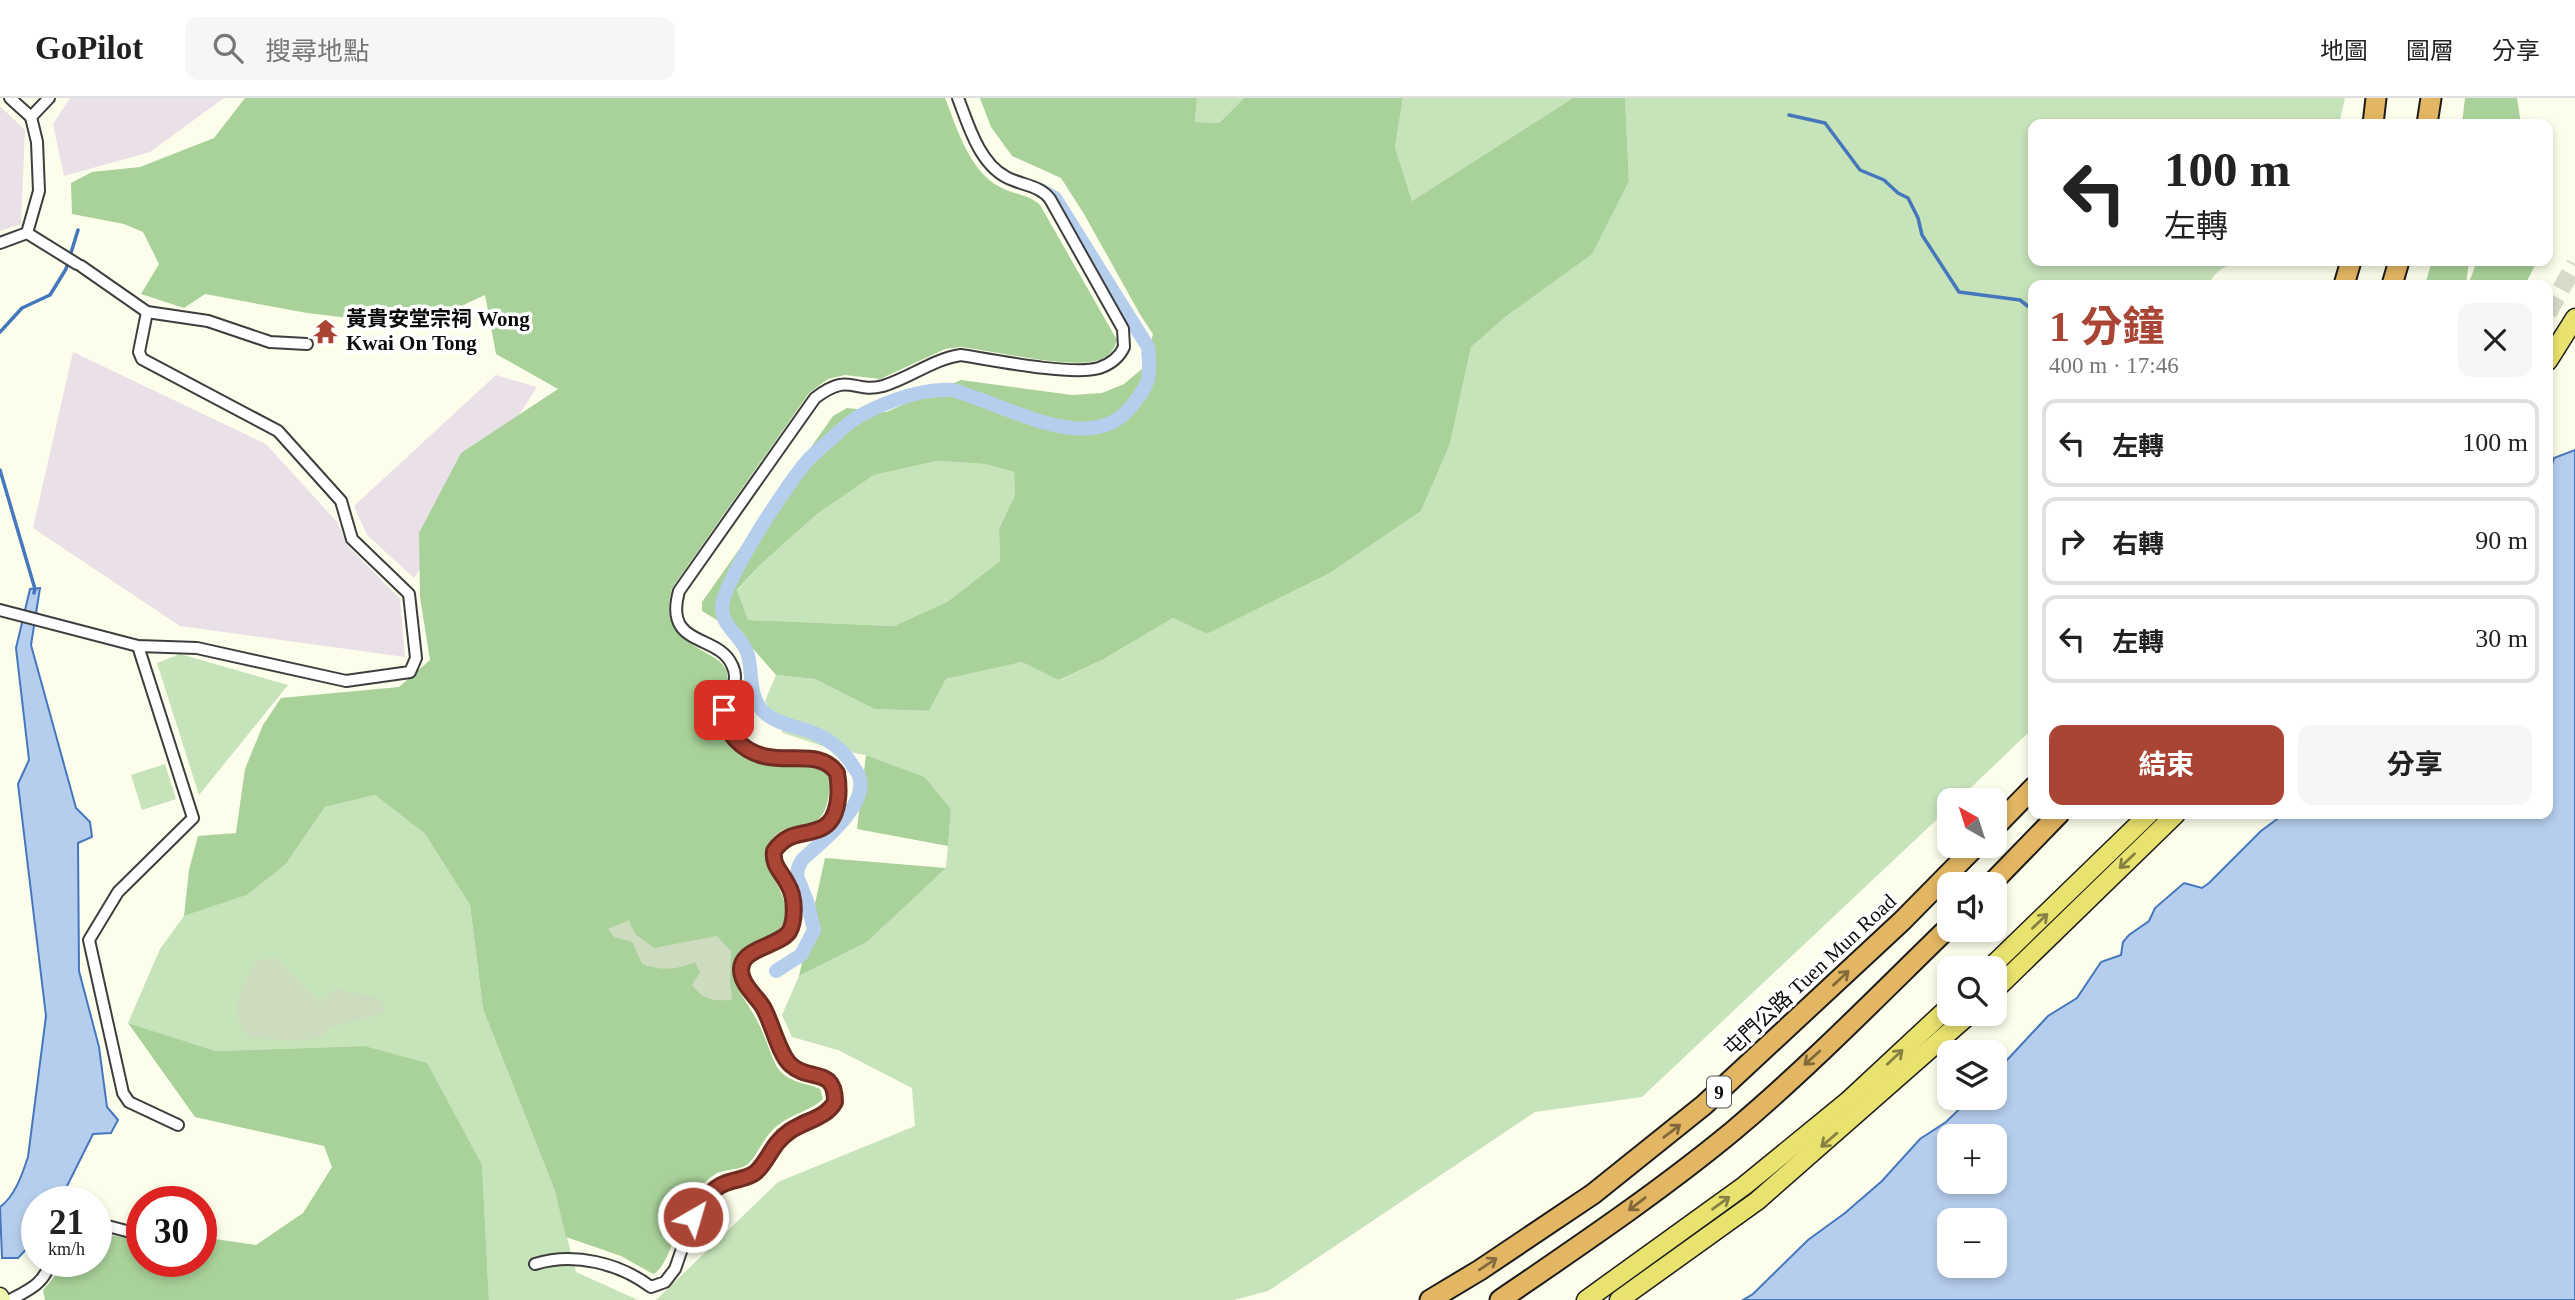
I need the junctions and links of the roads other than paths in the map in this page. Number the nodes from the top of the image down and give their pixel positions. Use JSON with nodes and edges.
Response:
{"nodes":[{"id":1,"x":10,"y":98,"type":"edge"},
{"id":2,"x":49,"y":98,"type":"edge"},
{"id":3,"x":958,"y":98,"type":"edge"},
{"id":4,"x":2376,"y":98,"type":"edge"},
{"id":5,"x":2431,"y":98,"type":"edge"},
{"id":6,"x":31,"y":117,"type":"junction"},
{"id":7,"x":2374,"y":119,"type":"edge"},
{"id":8,"x":2428,"y":119,"type":"edge"},
{"id":9,"x":27,"y":233,"type":"junction"},
{"id":10,"x":0,"y":243,"type":"edge"},
{"id":11,"x":147,"y":312,"type":"junction"},
{"id":12,"x":2575,"y":318,"type":"edge"},
{"id":13,"x":307,"y":344,"type":"dead end"},
{"id":14,"x":2553,"y":353,"type":"edge"},
{"id":15,"x":0,"y":610,"type":"edge"},
{"id":16,"x":138,"y":646,"type":"junction"},
{"id":17,"x":2028,"y":794,"type":"edge"},
{"id":18,"x":2007,"y":815,"type":"edge"},
{"id":19,"x":2054,"y":819,"type":"edge"},
{"id":20,"x":2144,"y":819,"type":"edge"},
{"id":21,"x":2171,"y":819,"type":"edge"},
{"id":22,"x":1964,"y":858,"type":"edge"},
{"id":23,"x":2003,"y":872,"type":"edge"},
{"id":24,"x":1937,"y":939,"type":"edge"},
{"id":25,"x":2002,"y":956,"type":"edge"},
{"id":26,"x":2007,"y":978,"type":"edge"},
{"id":27,"x":1937,"y":1018,"type":"edge"},
{"id":28,"x":1956,"y":1026,"type":"edge"},
{"id":29,"x":178,"y":1125,"type":"dead end"},
{"id":30,"x":536,"y":1264,"type":"dead end"},
{"id":31,"x":44,"y":1277,"type":"edge"},
{"id":32,"x":10,"y":1300,"type":"edge"},
{"id":33,"x":1430,"y":1300,"type":"edge"},
{"id":34,"x":1500,"y":1300,"type":"edge"},
{"id":35,"x":1586,"y":1300,"type":"edge"},
{"id":36,"x":1619,"y":1300,"type":"edge"}],
"edges":[{"from":1,"to":6,"type":"street"},
{"from":2,"to":6,"type":"street"},
{"from":3,"to":30,"type":"street"},
{"from":4,"to":7,"type":"highway"},
{"from":5,"to":8,"type":"highway"},
{"from":6,"to":9,"type":"street"},
{"from":9,"to":10,"type":"street"},
{"from":9,"to":11,"type":"street"},
{"from":11,"to":13,"type":"street"},
{"from":11,"to":16,"type":"street"},
{"from":12,"to":14,"type":"main road"},
{"from":15,"to":16,"type":"street"},
{"from":16,"to":29,"type":"street"},
{"from":17,"to":18,"type":"highway"},
{"from":19,"to":23,"type":"highway"},
{"from":25,"to":20,"type":"main road","one_way":true},
{"from":21,"to":26,"type":"main road","one_way":true},
{"from":33,"to":22,"type":"highway","name":"屯門公路 Tuen Mun Road","number":"9","one_way":true},
{"from":24,"to":34,"type":"highway","number":"9","one_way":true},
{"from":35,"to":27,"type":"main road","one_way":true},
{"from":28,"to":36,"type":"main road","one_way":true},
{"from":31,"to":32,"type":"street"}]}
